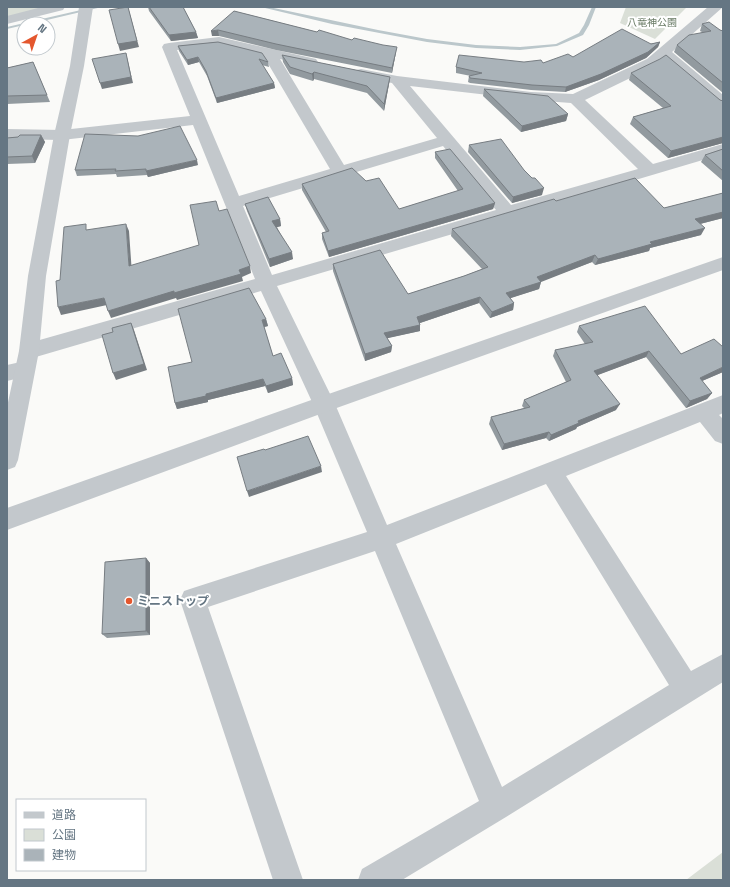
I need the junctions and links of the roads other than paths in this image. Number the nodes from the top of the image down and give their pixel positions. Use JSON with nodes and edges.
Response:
{"nodes":[{"id":1,"x":58,"y":7,"type":"edge"},
{"id":2,"x":86,"y":7,"type":"edge"},
{"id":3,"x":716,"y":7,"type":"edge"},
{"id":4,"x":7,"y":20,"type":"edge"},
{"id":5,"x":663,"y":52,"type":"junction"},
{"id":6,"x":269,"y":53,"type":"junction"},
{"id":7,"x":322,"y":64,"type":"edge"},
{"id":8,"x":344,"y":69,"type":"edge"},
{"id":9,"x":397,"y":80,"type":"junction"},
{"id":10,"x":575,"y":99,"type":"junction"},
{"id":11,"x":723,"y":104,"type":"edge"},
{"id":12,"x":199,"y":120,"type":"junction"},
{"id":13,"x":7,"y":134,"type":"edge"},
{"id":14,"x":62,"y":135,"type":"junction"},
{"id":15,"x":446,"y":140,"type":"junction"},
{"id":16,"x":723,"y":149,"type":"edge"},
{"id":17,"x":649,"y":170,"type":"junction"},
{"id":18,"x":339,"y":171,"type":"junction"},
{"id":19,"x":233,"y":203,"type":"junction"},
{"id":20,"x":507,"y":212,"type":"junction"},
{"id":21,"x":723,"y":263,"type":"edge"},
{"id":22,"x":266,"y":283,"type":"junction"},
{"id":23,"x":20,"y":364,"type":"edge"},
{"id":24,"x":324,"y":404,"type":"junction"},
{"id":25,"x":713,"y":408,"type":"edge"},
{"id":26,"x":723,"y":435,"type":"edge"},
{"id":27,"x":7,"y":460,"type":"edge"},
{"id":28,"x":551,"y":472,"type":"junction"},
{"id":29,"x":7,"y":519,"type":"edge"},
{"id":30,"x":382,"y":538,"type":"junction"},
{"id":31,"x":723,"y":667,"type":"edge"},
{"id":32,"x":687,"y":689,"type":"junction"},
{"id":33,"x":496,"y":807,"type":"junction"},
{"id":34,"x":288,"y":880,"type":"edge"},
{"id":35,"x":373,"y":880,"type":"edge"}],
"edges":[{"from":1,"to":4,"type":"street"},
{"from":2,"to":14,"type":"street"},
{"from":3,"to":5,"type":"street"},
{"from":5,"to":10,"type":"street"},
{"from":5,"to":11,"type":"street"},
{"from":6,"to":7,"type":"street"},
{"from":6,"to":12,"type":"street"},
{"from":6,"to":18,"type":"street"},
{"from":8,"to":9,"type":"street"},
{"from":9,"to":10,"type":"street"},
{"from":9,"to":15,"type":"street"},
{"from":10,"to":17,"type":"street"},
{"from":12,"to":14,"type":"street"},
{"from":12,"to":19,"type":"street"},
{"from":13,"to":14,"type":"street"},
{"from":14,"to":23,"type":"street"},
{"from":15,"to":18,"type":"street"},
{"from":15,"to":20,"type":"street"},
{"from":16,"to":17,"type":"street"},
{"from":17,"to":20,"type":"street"},
{"from":18,"to":19,"type":"street"},
{"from":19,"to":22,"type":"street"},
{"from":20,"to":22,"type":"street"},
{"from":21,"to":24,"type":"street"},
{"from":22,"to":23,"type":"street"},
{"from":22,"to":24,"type":"street"},
{"from":23,"to":27,"type":"street"},
{"from":24,"to":29,"type":"street"},
{"from":24,"to":30,"type":"street"},
{"from":25,"to":26,"type":"street"},
{"from":25,"to":28,"type":"street"},
{"from":28,"to":30,"type":"street"},
{"from":28,"to":32,"type":"street"},
{"from":30,"to":33,"type":"street"},
{"from":30,"to":34,"type":"street"},
{"from":31,"to":32,"type":"street"},
{"from":32,"to":33,"type":"street"},
{"from":33,"to":35,"type":"street"}]}
